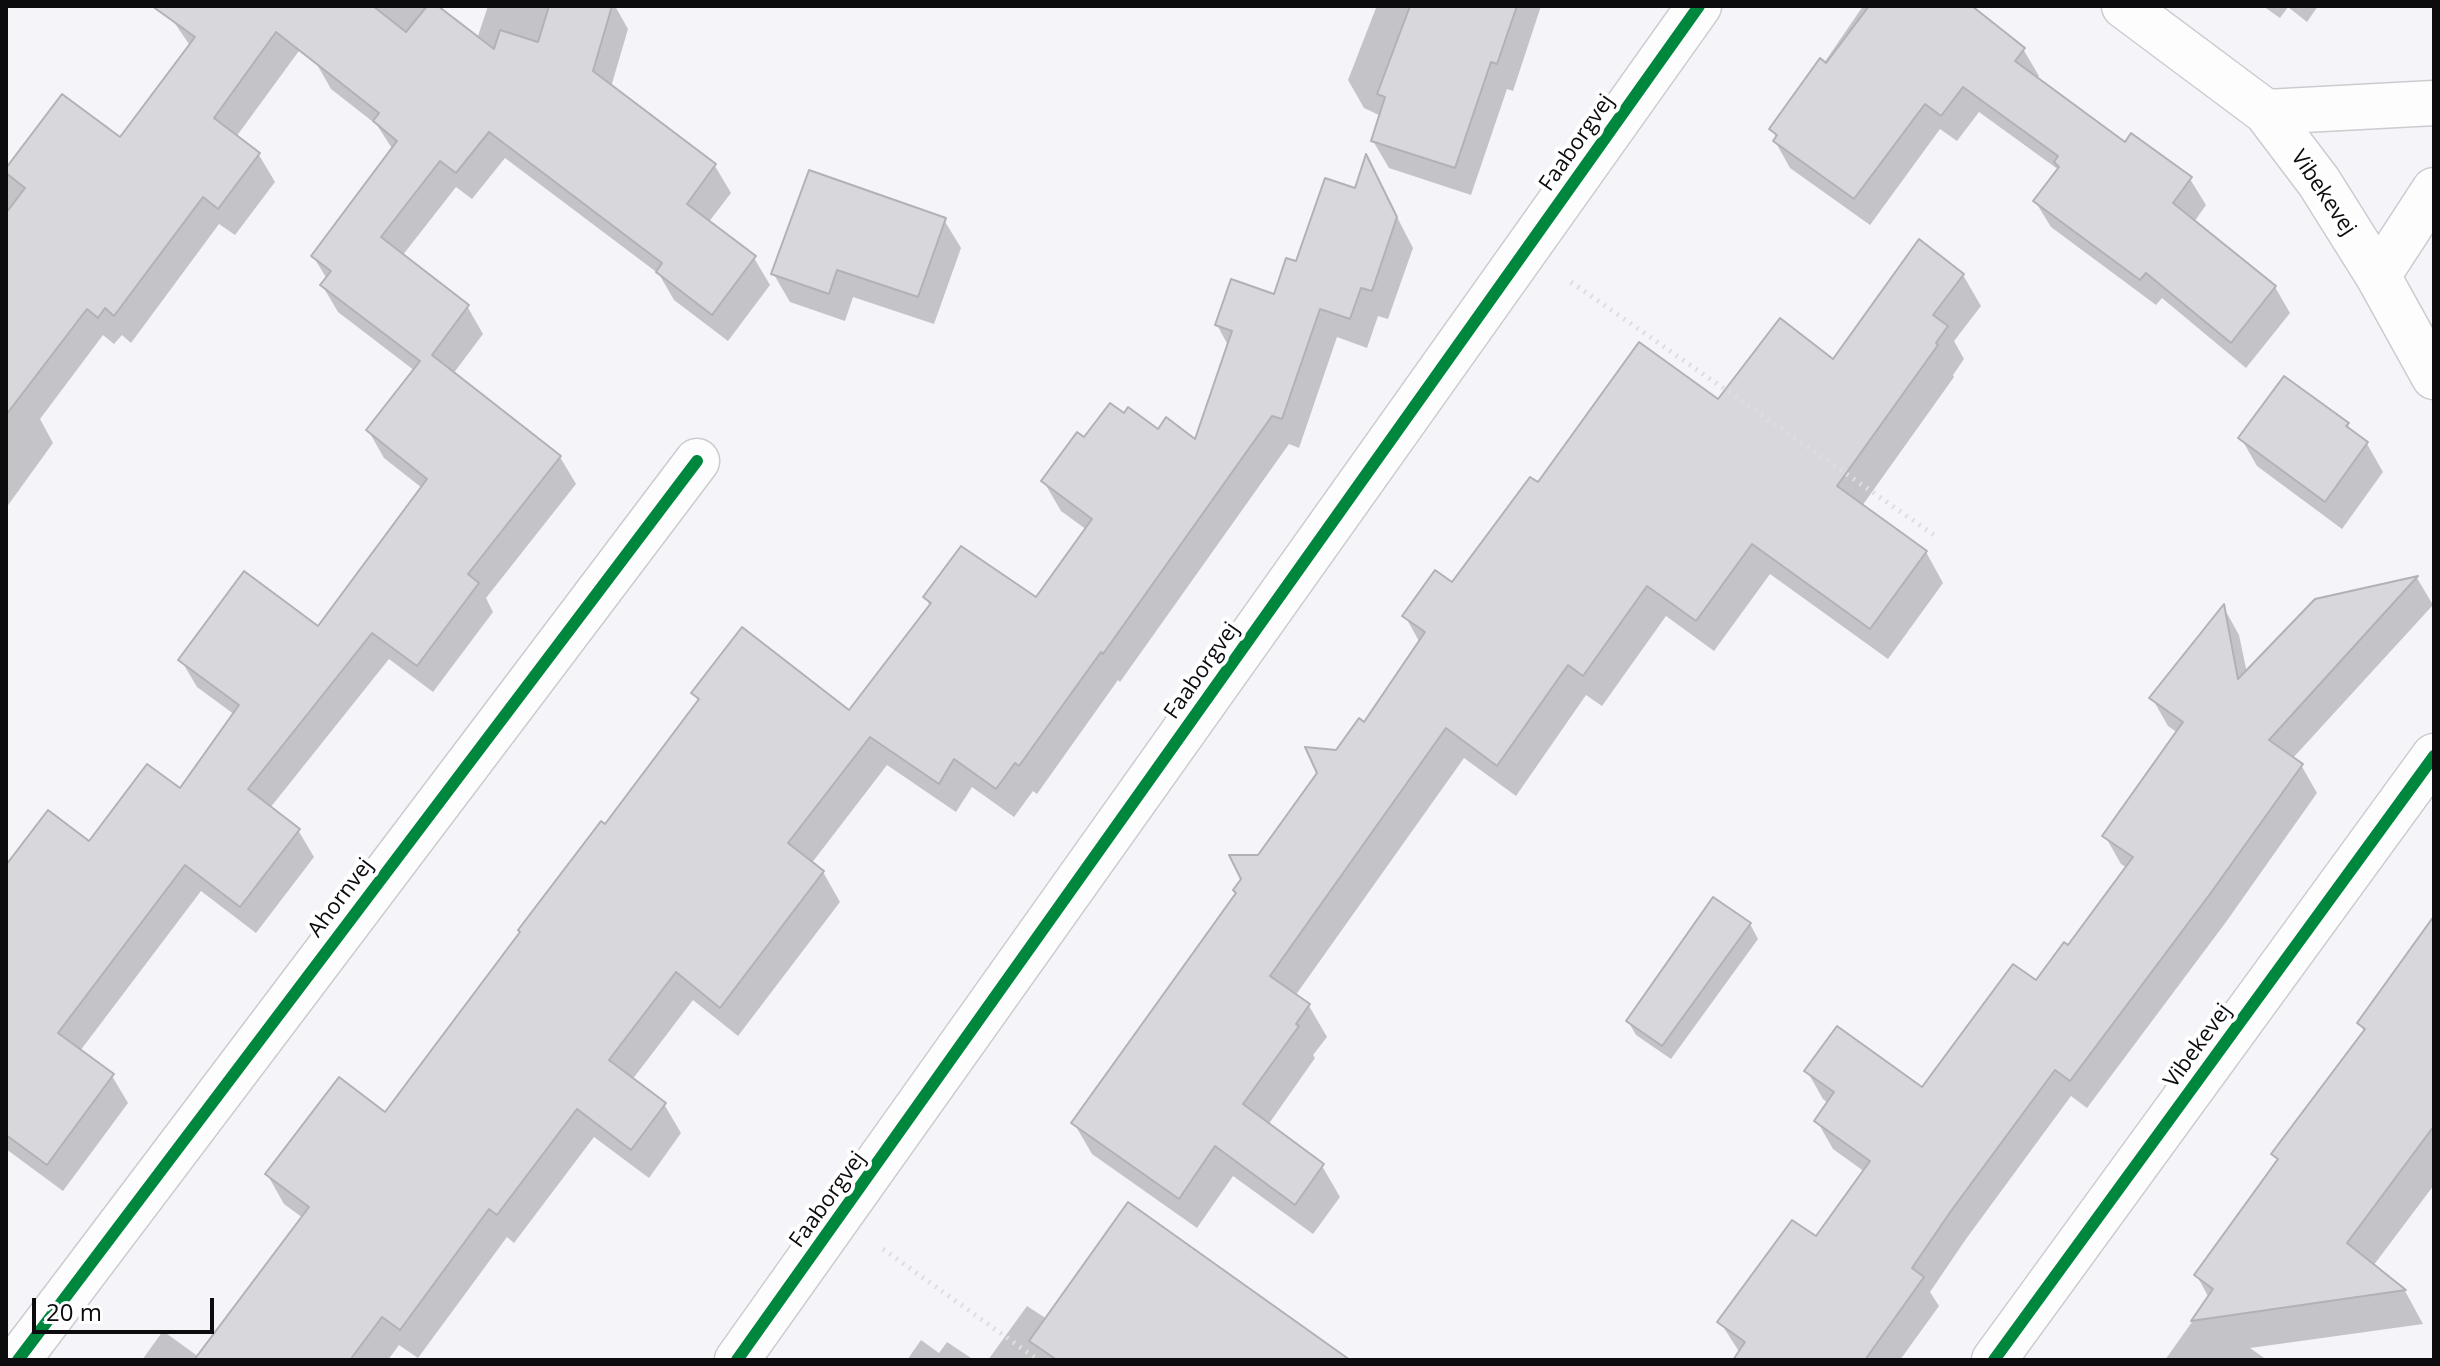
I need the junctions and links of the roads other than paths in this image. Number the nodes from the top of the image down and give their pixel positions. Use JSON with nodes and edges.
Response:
{"nodes":[{"id":1,"x":1699,"y":6,"type":"edge"},
{"id":2,"x":2124,"y":6,"type":"edge"},
{"id":3,"x":2434,"y":103,"type":"edge"},
{"id":4,"x":2266,"y":112,"type":"junction"},
{"id":5,"x":2434,"y":190,"type":"edge"},
{"id":6,"x":2378,"y":276,"type":"junction"},
{"id":7,"x":2434,"y":377,"type":"edge"},
{"id":8,"x":697,"y":461,"type":"dead end"},
{"id":9,"x":2434,"y":756,"type":"edge"},
{"id":10,"x":18,"y":1360,"type":"edge"},
{"id":11,"x":737,"y":1360,"type":"edge"},
{"id":12,"x":1994,"y":1360,"type":"edge"}],
"edges":[{"from":1,"to":11,"type":"street","name":"Faaborgvej"},
{"from":2,"to":4,"type":"street","name":"Vibekevej"},
{"from":3,"to":4,"type":"street"},
{"from":4,"to":6,"type":"street","name":"Vibekevej"},
{"from":5,"to":6,"type":"street"},
{"from":6,"to":7,"type":"street","name":"Vibekevej"},
{"from":8,"to":10,"type":"street","name":"Ahornvej"},
{"from":9,"to":12,"type":"street","name":"Vibekevej"}]}
